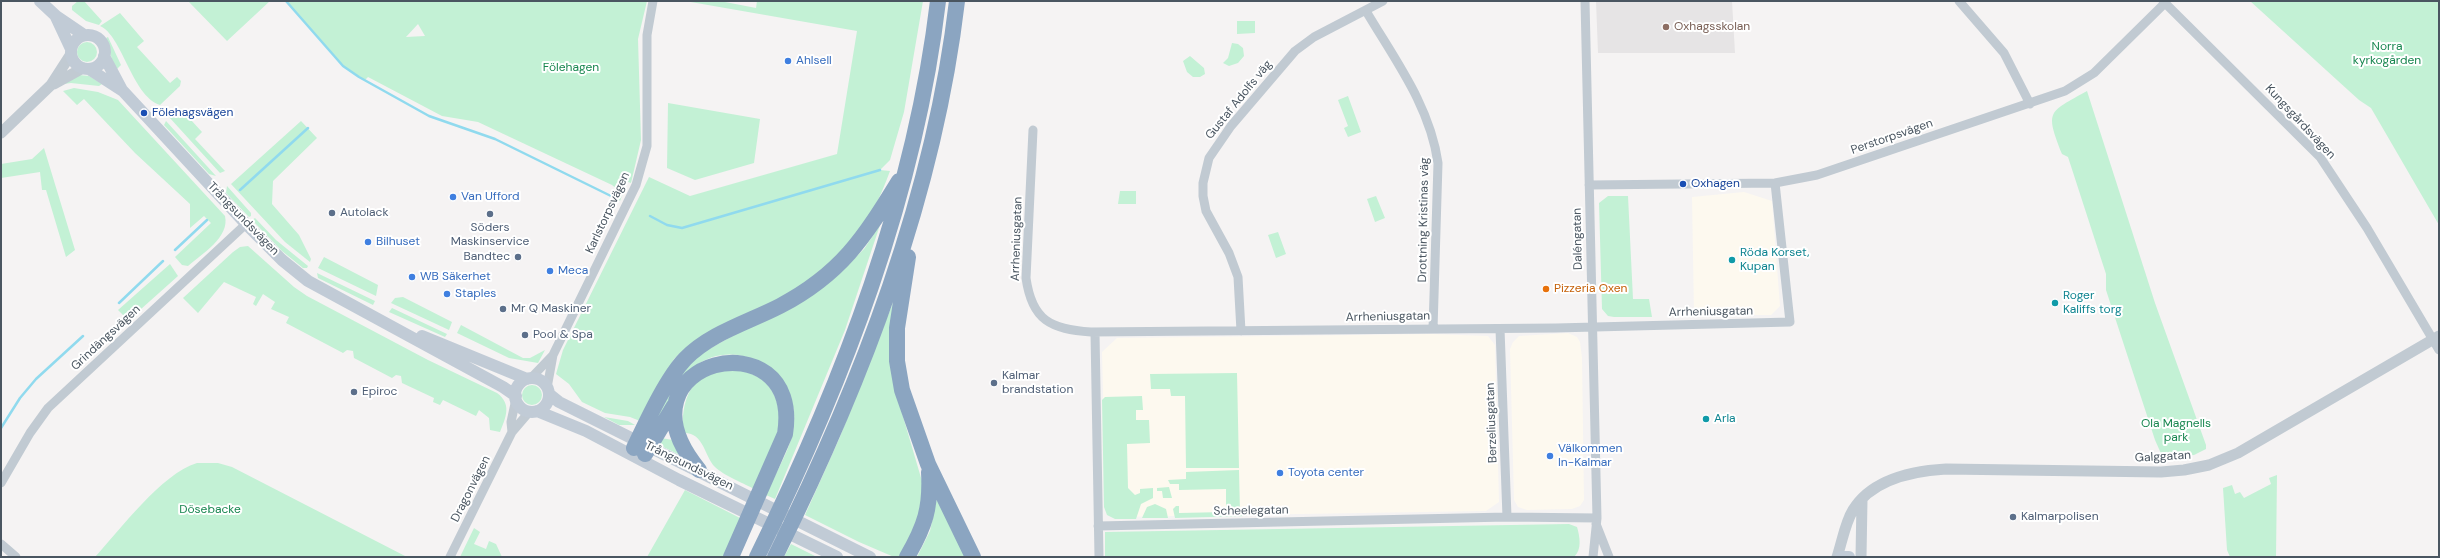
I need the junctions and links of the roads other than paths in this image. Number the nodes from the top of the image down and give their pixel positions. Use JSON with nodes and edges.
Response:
{"nodes":[{"id":1,"x":40,"y":1,"type":"edge"},
{"id":2,"x":653,"y":1,"type":"edge"},
{"id":3,"x":938,"y":1,"type":"edge"},
{"id":4,"x":957,"y":1,"type":"edge"},
{"id":5,"x":1383,"y":1,"type":"edge"},
{"id":6,"x":1585,"y":1,"type":"edge"},
{"id":7,"x":1959,"y":1,"type":"edge"},
{"id":8,"x":2164,"y":2,"type":"edge"},
{"id":9,"x":1366,"y":11,"type":"junction"},
{"id":10,"x":56,"y":16,"type":"junction"},
{"id":11,"x":84,"y":35,"type":"junction"},
{"id":12,"x":71,"y":52,"type":"junction"},
{"id":13,"x":104,"y":56,"type":"junction"},
{"id":14,"x":86,"y":69,"type":"junction"},
{"id":15,"x":51,"y":85,"type":"junction"},
{"id":16,"x":123,"y":91,"type":"junction"},
{"id":17,"x":2030,"y":104,"type":"junction"},
{"id":18,"x":1033,"y":130,"type":"dead end"},
{"id":19,"x":1,"y":133,"type":"edge"},
{"id":20,"x":910,"y":162,"type":"junction"},
{"id":21,"x":1775,"y":183,"type":"junction"},
{"id":22,"x":1589,"y":185,"type":"junction"},
{"id":23,"x":915,"y":213,"type":"junction"},
{"id":24,"x":246,"y":224,"type":"junction"},
{"id":25,"x":384,"y":321,"type":"junction"},
{"id":26,"x":1593,"y":327,"type":"junction"},
{"id":27,"x":1433,"y":329,"type":"junction"},
{"id":28,"x":1500,"y":329,"type":"junction"},
{"id":29,"x":1241,"y":331,"type":"junction"},
{"id":30,"x":1095,"y":332,"type":"junction"},
{"id":31,"x":2436,"y":337,"type":"edge"},
{"id":32,"x":2439,"y":350,"type":"edge"},
{"id":33,"x":553,"y":355,"type":"junction"},
{"id":34,"x":529,"y":378,"type":"junction"},
{"id":35,"x":548,"y":391,"type":"junction"},
{"id":36,"x":516,"y":398,"type":"junction"},
{"id":37,"x":674,"y":405,"type":"junction"},
{"id":38,"x":534,"y":411,"type":"junction"},
{"id":39,"x":586,"y":431,"type":"junction"},
{"id":40,"x":512,"y":432,"type":"junction"},
{"id":41,"x":641,"y":447,"type":"junction"},
{"id":42,"x":928,"y":464,"type":"junction"},
{"id":43,"x":699,"y":470,"type":"junction"},
{"id":44,"x":1,"y":483,"type":"edge"},
{"id":45,"x":712,"y":494,"type":"junction"},
{"id":46,"x":1862,"y":500,"type":"junction"},
{"id":47,"x":1507,"y":517,"type":"junction"},
{"id":48,"x":1597,"y":521,"type":"junction"},
{"id":49,"x":1098,"y":526,"type":"junction"},
{"id":50,"x":1,"y":544,"type":"edge"},
{"id":51,"x":16,"y":557,"type":"edge"},
{"id":52,"x":450,"y":557,"type":"edge"},
{"id":53,"x":731,"y":557,"type":"edge"},
{"id":54,"x":757,"y":557,"type":"edge"},
{"id":55,"x":775,"y":557,"type":"edge"},
{"id":56,"x":837,"y":557,"type":"edge"},
{"id":57,"x":870,"y":557,"type":"edge"},
{"id":58,"x":907,"y":557,"type":"edge"},
{"id":59,"x":973,"y":557,"type":"edge"},
{"id":60,"x":1099,"y":557,"type":"edge"},
{"id":61,"x":1593,"y":557,"type":"edge"},
{"id":62,"x":1609,"y":557,"type":"edge"},
{"id":63,"x":1837,"y":557,"type":"edge"},
{"id":64,"x":1841,"y":557,"type":"edge"},
{"id":65,"x":1849,"y":557,"type":"edge"},
{"id":66,"x":1861,"y":557,"type":"edge"}],
"edges":[{"from":1,"to":10,"type":"main road"},
{"from":2,"to":33,"type":"street","name":"Karlstorpsvägen"},
{"from":3,"to":20,"type":"highway"},
{"from":4,"to":23,"type":"highway"},
{"from":5,"to":9,"type":"street","name":"Gustaf Adolfs väg"},
{"from":6,"to":22,"type":"street","name":"Daléngatan"},
{"from":7,"to":17,"type":"street"},
{"from":8,"to":17,"type":"street","name":"Perstorpsvägen"},
{"from":8,"to":31,"type":"street","name":"Kungsgårdsvägen"},
{"from":9,"to":27,"type":"street","name":"Drottning Kristinas väg"},
{"from":9,"to":29,"type":"street","name":"Gustaf Adolfs väg"},
{"from":10,"to":11,"type":"main road"},
{"from":10,"to":12,"type":"main road"},
{"from":11,"to":12,"type":"main road"},
{"from":11,"to":13,"type":"main road"},
{"from":12,"to":14,"type":"main road"},
{"from":12,"to":15,"type":"street"},
{"from":13,"to":14,"type":"main road"},
{"from":13,"to":16,"type":"main road","name":"Trångsundsvägen"},
{"from":14,"to":15,"type":"street"},
{"from":14,"to":16,"type":"main road","name":"Trångsundsvägen"},
{"from":15,"to":19,"type":"street"},
{"from":16,"to":24,"type":"main road","name":"Trångsundsvägen"},
{"from":17,"to":21,"type":"street","name":"Perstorpsvägen"},
{"from":18,"to":30,"type":"street","name":"Arrheniusgatan"},
{"from":20,"to":41,"type":"highway"},
{"from":20,"to":54,"type":"highway"},
{"from":21,"to":22,"type":"street","name":"Perstorpsvägen"},
{"from":21,"to":26,"type":"street","name":"Arrheniusgatan"},
{"from":22,"to":26,"type":"street","name":"Daléngatan"},
{"from":23,"to":42,"type":"highway"},
{"from":23,"to":55,"type":"highway"},
{"from":24,"to":25,"type":"main road","name":"Trångsundsvägen"},
{"from":24,"to":44,"type":"street","name":"Grindängsvägen"},
{"from":25,"to":34,"type":"main road","name":"Trångsundsvägen"},
{"from":25,"to":36,"type":"main road","name":"Trångsundsvägen"},
{"from":26,"to":28,"type":"street","name":"Arrheniusgatan"},
{"from":26,"to":48,"type":"street","name":"Daléngatan"},
{"from":27,"to":28,"type":"street","name":"Arrheniusgatan"},
{"from":27,"to":29,"type":"street","name":"Arrheniusgatan"},
{"from":28,"to":47,"type":"street","name":"Berzeliusgatan"},
{"from":29,"to":30,"type":"street","name":"Arrheniusgatan"},
{"from":30,"to":49,"type":"street"},
{"from":31,"to":32,"type":"street","name":"Kungsgårdsvägen"},
{"from":31,"to":46,"type":"street","name":"Galggatan"},
{"from":33,"to":34,"type":"street","name":"Karlstorpsvägen"},
{"from":33,"to":35,"type":"street","name":"Karlstorpsvägen"},
{"from":34,"to":35,"type":"main road"},
{"from":34,"to":36,"type":"main road"},
{"from":35,"to":38,"type":"main road"},
{"from":35,"to":41,"type":"main road","name":"Trångsundsvägen"},
{"from":36,"to":38,"type":"main road"},
{"from":36,"to":40,"type":"street","name":"Dragonvägen"},
{"from":37,"to":41,"type":"highway"},
{"from":37,"to":43,"type":"highway"},
{"from":37,"to":53,"type":"highway"},
{"from":38,"to":39,"type":"main road","name":"Trångsundsvägen"},
{"from":38,"to":40,"type":"street","name":"Dragonvägen"},
{"from":39,"to":41,"type":"main road","name":"Trångsundsvägen"},
{"from":39,"to":45,"type":"main road","name":"Trångsundsvägen"},
{"from":40,"to":52,"type":"street","name":"Dragonvägen"},
{"from":41,"to":43,"type":"main road","name":"Trångsundsvägen"},
{"from":41,"to":45,"type":"main road","name":"Trångsundsvägen"},
{"from":42,"to":58,"type":"highway"},
{"from":42,"to":59,"type":"highway"},
{"from":43,"to":57,"type":"main road","name":"Trångsundsvägen"},
{"from":45,"to":56,"type":"main road","name":"Trångsundsvägen"},
{"from":46,"to":63,"type":"street","name":"Galggatan"},
{"from":46,"to":66,"type":"street"},
{"from":47,"to":48,"type":"street","name":"Scheelegatan"},
{"from":47,"to":49,"type":"street","name":"Scheelegatan"},
{"from":48,"to":61,"type":"street","name":"Daléngatan"},
{"from":48,"to":62,"type":"street","name":"Daléngatan"},
{"from":49,"to":60,"type":"street"},
{"from":50,"to":51,"type":"street"},
{"from":64,"to":65,"type":"main road"}]}
